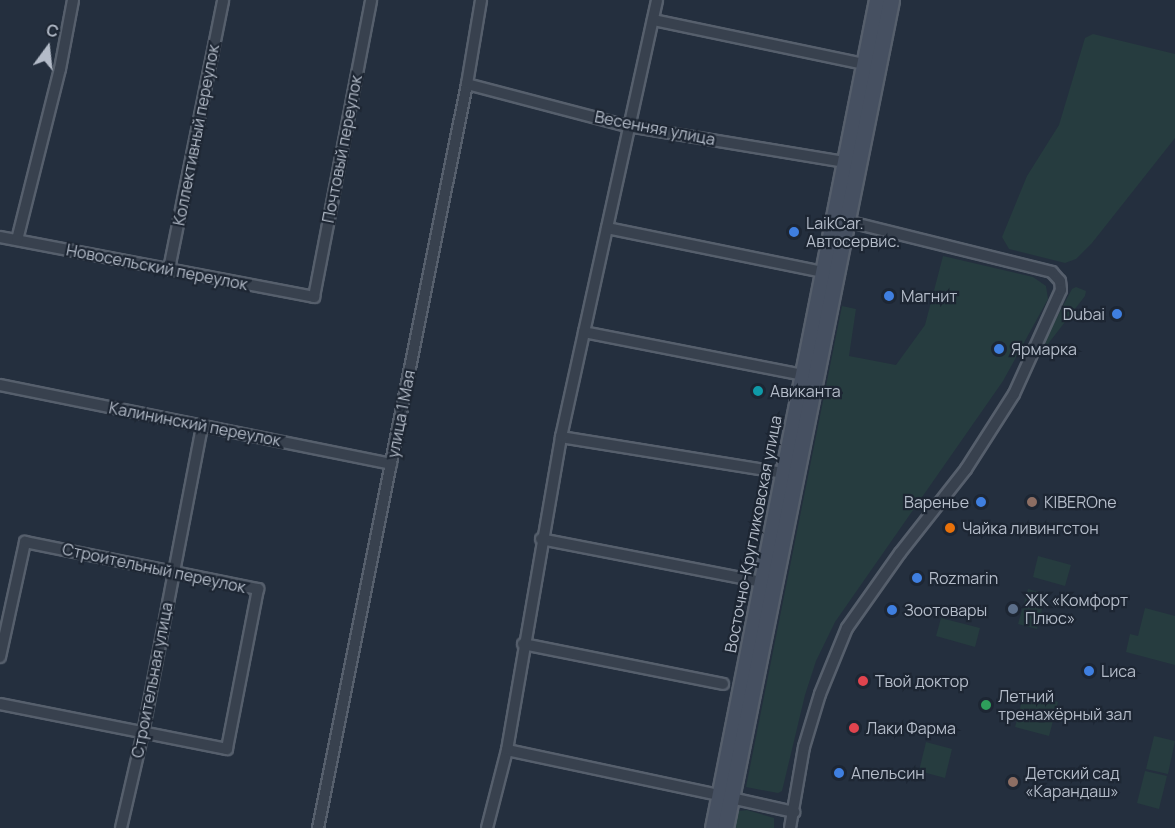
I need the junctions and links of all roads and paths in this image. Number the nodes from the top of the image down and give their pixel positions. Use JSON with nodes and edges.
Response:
{"nodes":[{"id":1,"x":73,"y":0,"type":"edge"},
{"id":2,"x":222,"y":0,"type":"edge"},
{"id":3,"x":371,"y":0,"type":"edge"},
{"id":4,"x":481,"y":0,"type":"edge"},
{"id":5,"x":657,"y":0,"type":"edge"},
{"id":6,"x":877,"y":0,"type":"edge"},
{"id":7,"x":891,"y":0,"type":"edge"},
{"id":8,"x":653,"y":20,"type":"junction"},
{"id":9,"x":864,"y":64,"type":"junction"},
{"id":10,"x":467,"y":84,"type":"junction"},
{"id":11,"x":627,"y":126,"type":"junction"},
{"id":12,"x":845,"y":162,"type":"junction"},
{"id":13,"x":846,"y":221,"type":"junction"},
{"id":14,"x":607,"y":228,"type":"junction"},
{"id":15,"x":0,"y":237,"type":"edge"},
{"id":16,"x":18,"y":240,"type":"junction"},
{"id":17,"x":169,"y":269,"type":"junction"},
{"id":18,"x":824,"y":272,"type":"junction"},
{"id":19,"x":314,"y":297,"type":"joint"},
{"id":20,"x":584,"y":332,"type":"junction"},
{"id":21,"x":803,"y":375,"type":"junction"},
{"id":22,"x":0,"y":385,"type":"edge"},
{"id":23,"x":201,"y":426,"type":"junction"},
{"id":24,"x":561,"y":437,"type":"junction"},
{"id":25,"x":391,"y":464,"type":"junction"},
{"id":26,"x":784,"y":473,"type":"junction"},
{"id":27,"x":541,"y":539,"type":"junction"},
{"id":28,"x":172,"y":572,"type":"junction"},
{"id":29,"x":763,"y":582,"type":"junction"},
{"id":30,"x":523,"y":644,"type":"junction"},
{"id":31,"x":0,"y":657,"type":"edge"},
{"id":32,"x":723,"y":684,"type":"dead end"},
{"id":33,"x":0,"y":704,"type":"edge"},
{"id":34,"x":143,"y":733,"type":"junction"},
{"id":35,"x":507,"y":750,"type":"junction"},
{"id":36,"x":725,"y":796,"type":"junction"},
{"id":37,"x":794,"y":812,"type":"junction"},
{"id":38,"x":726,"y":821,"type":"edge"},
{"id":39,"x":121,"y":828,"type":"edge"},
{"id":40,"x":318,"y":828,"type":"edge"},
{"id":41,"x":487,"y":828,"type":"edge"},
{"id":42,"x":713,"y":828,"type":"edge"},
{"id":43,"x":790,"y":828,"type":"edge"}],
"edges":[{"from":1,"to":16,"type":"street"},
{"from":2,"to":17,"type":"street","name":"Коллективный переулок"},
{"from":3,"to":19,"type":"street","name":"Почтовый переулок"},
{"from":4,"to":10,"type":"street","name":"улица 1 Мая"},
{"from":5,"to":8,"type":"street"},
{"from":6,"to":9,"type":"main road","name":"Восточно-Кругликовская улица"},
{"from":7,"to":13,"type":"main road","name":"Восточно-Кругликовская улица"},
{"from":8,"to":9,"type":"street"},
{"from":8,"to":11,"type":"street"},
{"from":9,"to":12,"type":"main road","name":"Восточно-Кругликовская улица"},
{"from":10,"to":11,"type":"street","name":"Весенняя улица"},
{"from":10,"to":25,"type":"street","name":"улица 1 Мая"},
{"from":11,"to":12,"type":"street","name":"Весенняя улица"},
{"from":11,"to":14,"type":"street"},
{"from":12,"to":18,"type":"main road","name":"Восточно-Кругликовская улица"},
{"from":13,"to":36,"type":"main road","name":"Восточно-Кругликовская улица"},
{"from":13,"to":37,"type":"street"},
{"from":14,"to":18,"type":"street"},
{"from":14,"to":20,"type":"street"},
{"from":15,"to":16,"type":"street","name":"Новосельский переулок"},
{"from":16,"to":17,"type":"street","name":"Новосельский переулок"},
{"from":17,"to":19,"type":"street","name":"Новосельский переулок"},
{"from":18,"to":21,"type":"main road","name":"Восточно-Кругликовская улица"},
{"from":20,"to":21,"type":"street"},
{"from":20,"to":24,"type":"street"},
{"from":21,"to":26,"type":"main road","name":"Восточно-Кругликовская улица"},
{"from":22,"to":23,"type":"street","name":"Калининский переулок"},
{"from":23,"to":25,"type":"street","name":"Калининский переулок"},
{"from":23,"to":28,"type":"street","name":"Строительная улица"},
{"from":24,"to":26,"type":"street"},
{"from":24,"to":27,"type":"street"},
{"from":25,"to":40,"type":"street","name":"улица 1 Мая"},
{"from":26,"to":29,"type":"main road","name":"Восточно-Кругликовская улица"},
{"from":27,"to":29,"type":"street"},
{"from":27,"to":30,"type":"street"},
{"from":28,"to":31,"type":"street","name":"Строительный переулок"},
{"from":28,"to":34,"type":"street","name":"Строительная улица"},
{"from":28,"to":34,"type":"street","name":"Строительный переулок"},
{"from":29,"to":36,"type":"main road","name":"Восточно-Кругликовская улица"},
{"from":30,"to":32,"type":"street"},
{"from":30,"to":35,"type":"street"},
{"from":33,"to":34,"type":"street","name":"Строительный переулок"},
{"from":34,"to":39,"type":"street","name":"Строительная улица"},
{"from":35,"to":36,"type":"street"},
{"from":35,"to":41,"type":"street"},
{"from":36,"to":37,"type":"street"},
{"from":36,"to":38,"type":"main road"},
{"from":36,"to":42,"type":"main road","name":"Восточно-Кругликовская улица"},
{"from":37,"to":43,"type":"street"}]}
